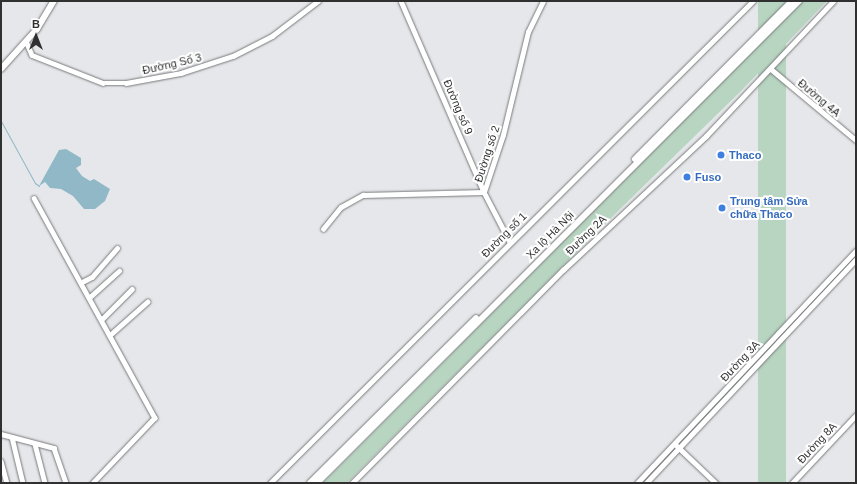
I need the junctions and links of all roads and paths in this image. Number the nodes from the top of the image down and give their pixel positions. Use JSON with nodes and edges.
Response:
{"nodes":[{"id":1,"x":54,"y":1,"type":"edge"},
{"id":2,"x":318,"y":1,"type":"edge"},
{"id":3,"x":400,"y":1,"type":"edge"},
{"id":4,"x":543,"y":1,"type":"edge"},
{"id":5,"x":752,"y":1,"type":"edge"},
{"id":6,"x":792,"y":1,"type":"edge"},
{"id":7,"x":799,"y":1,"type":"edge"},
{"id":8,"x":833,"y":1,"type":"edge"},
{"id":9,"x":26,"y":41,"type":"junction"},
{"id":10,"x":1,"y":69,"type":"edge"},
{"id":11,"x":770,"y":69,"type":"junction"},
{"id":12,"x":856,"y":140,"type":"edge"},
{"id":13,"x":484,"y":192,"type":"junction"},
{"id":14,"x":34,"y":198,"type":"dead end"},
{"id":15,"x":323,"y":229,"type":"dead end"},
{"id":16,"x":510,"y":242,"type":"junction"},
{"id":17,"x":117,"y":248,"type":"dead end"},
{"id":18,"x":856,"y":251,"type":"edge"},
{"id":19,"x":856,"y":259,"type":"edge"},
{"id":20,"x":118,"y":270,"type":"dead end"},
{"id":21,"x":82,"y":282,"type":"junction"},
{"id":22,"x":132,"y":289,"type":"dead end"},
{"id":23,"x":90,"y":297,"type":"junction"},
{"id":24,"x":147,"y":302,"type":"dead end"},
{"id":25,"x":102,"y":319,"type":"junction"},
{"id":26,"x":110,"y":335,"type":"junction"},
{"id":27,"x":856,"y":415,"type":"edge"},
{"id":28,"x":1,"y":434,"type":"edge"},
{"id":29,"x":12,"y":437,"type":"junction"},
{"id":30,"x":35,"y":444,"type":"junction"},
{"id":31,"x":675,"y":444,"type":"junction"},
{"id":32,"x":679,"y":448,"type":"junction"},
{"id":33,"x":1,"y":461,"type":"edge"},
{"id":34,"x":7,"y":483,"type":"edge"},
{"id":35,"x":23,"y":483,"type":"edge"},
{"id":36,"x":45,"y":483,"type":"edge"},
{"id":37,"x":66,"y":483,"type":"edge"},
{"id":38,"x":93,"y":483,"type":"edge"},
{"id":39,"x":270,"y":483,"type":"edge"},
{"id":40,"x":310,"y":483,"type":"edge"},
{"id":41,"x":317,"y":483,"type":"edge"},
{"id":42,"x":352,"y":483,"type":"edge"},
{"id":43,"x":637,"y":483,"type":"edge"},
{"id":44,"x":646,"y":483,"type":"edge"},
{"id":45,"x":716,"y":483,"type":"edge"},
{"id":46,"x":792,"y":483,"type":"edge"}],
"edges":[{"from":1,"to":9,"type":"main road"},
{"from":2,"to":9,"type":"street","name":"Đường Số 3"},
{"from":3,"to":13,"type":"street","name":"Đường số 9"},
{"from":4,"to":13,"type":"street","name":"Đường số 2"},
{"from":5,"to":16,"type":"street","name":"Đường số 1"},
{"from":6,"to":40,"type":"highway","name":"Xa lộ Hà Nội"},
{"from":7,"to":41,"type":"highway","name":"Xa lộ Hà Nội"},
{"from":8,"to":11,"type":"street","name":"Đường 2A"},
{"from":9,"to":10,"type":"main road"},
{"from":11,"to":12,"type":"street","name":"Đường 4A"},
{"from":11,"to":42,"type":"street","name":"Đường 2A"},
{"from":13,"to":15,"type":"street","name":"Đường số 2"},
{"from":13,"to":16,"type":"street","name":"Đường số 9"},
{"from":14,"to":21,"type":"street"},
{"from":16,"to":39,"type":"street","name":"Đường số 1"},
{"from":17,"to":21,"type":"street"},
{"from":18,"to":31,"type":"street","name":"Đường 3A"},
{"from":19,"to":32,"type":"street","name":"Đường 3A"},
{"from":20,"to":23,"type":"street"},
{"from":21,"to":23,"type":"street"},
{"from":22,"to":25,"type":"street"},
{"from":23,"to":25,"type":"street"},
{"from":24,"to":26,"type":"street"},
{"from":25,"to":26,"type":"street"},
{"from":26,"to":38,"type":"street"},
{"from":27,"to":46,"type":"street","name":"Đường 8A"},
{"from":28,"to":29,"type":"street"},
{"from":29,"to":30,"type":"street"},
{"from":29,"to":35,"type":"street"},
{"from":30,"to":36,"type":"street"},
{"from":30,"to":37,"type":"street"},
{"from":31,"to":32,"type":"street"},
{"from":31,"to":43,"type":"street","name":"Đường 3A"},
{"from":32,"to":44,"type":"street","name":"Đường 3A"},
{"from":32,"to":45,"type":"street"},
{"from":33,"to":34,"type":"street"}]}
